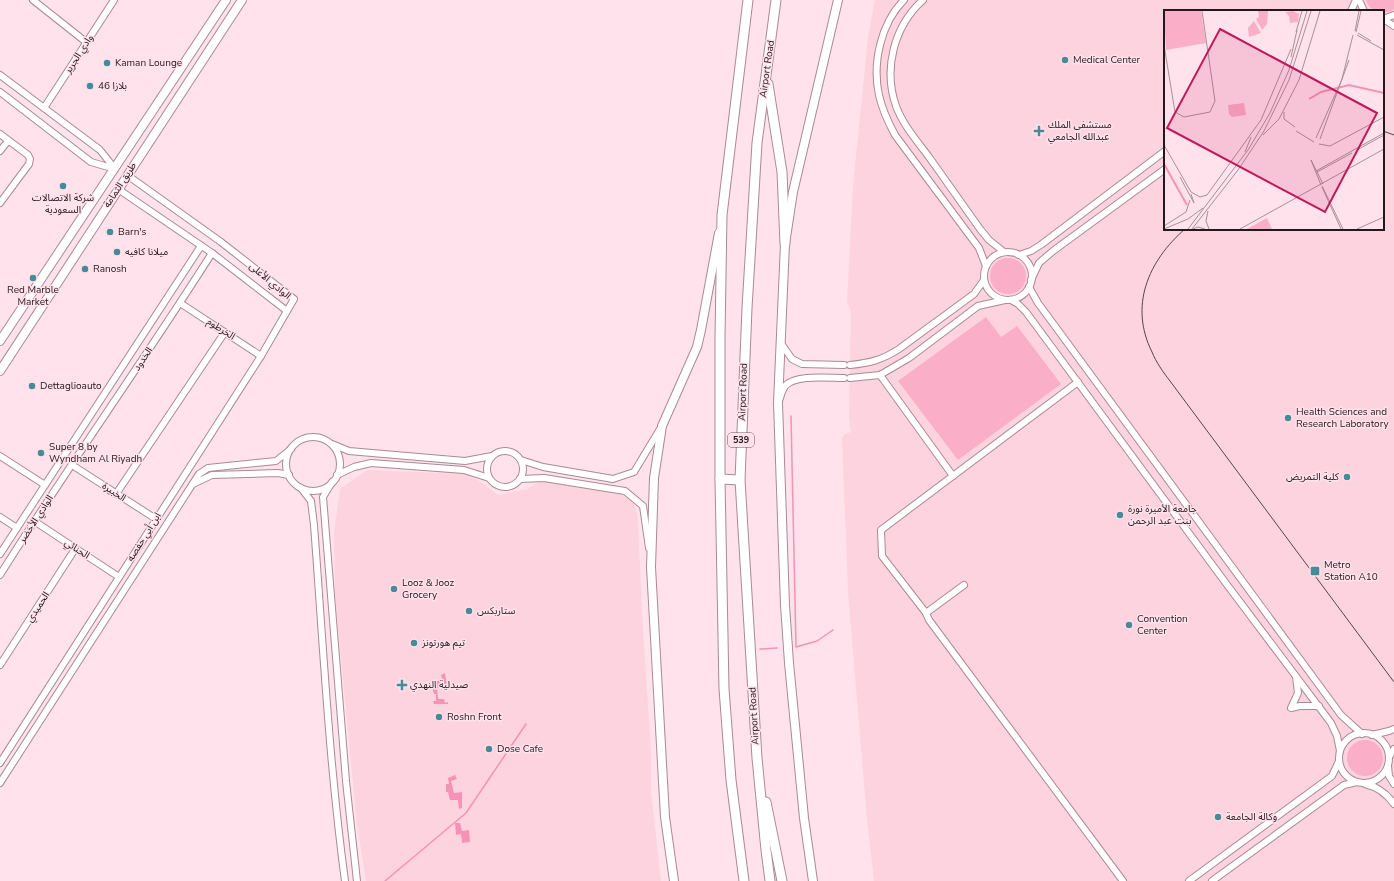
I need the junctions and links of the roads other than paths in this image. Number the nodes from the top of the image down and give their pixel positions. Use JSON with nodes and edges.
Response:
{"nodes":[{"id":1,"x":33,"y":0,"type":"edge"},
{"id":2,"x":114,"y":0,"type":"edge"},
{"id":3,"x":226,"y":0,"type":"edge"},
{"id":4,"x":242,"y":0,"type":"edge"},
{"id":5,"x":748,"y":0,"type":"edge"},
{"id":6,"x":776,"y":0,"type":"edge"},
{"id":7,"x":838,"y":0,"type":"edge"},
{"id":8,"x":904,"y":0,"type":"edge"},
{"id":9,"x":923,"y":0,"type":"edge"},
{"id":10,"x":1357,"y":0,"type":"edge"},
{"id":11,"x":1352,"y":10,"type":"edge"},
{"id":12,"x":1363,"y":10,"type":"edge"},
{"id":13,"x":1394,"y":15,"type":"edge"},
{"id":14,"x":1384,"y":19,"type":"edge"},
{"id":15,"x":1384,"y":20,"type":"edge"},
{"id":16,"x":1394,"y":26,"type":"edge"},
{"id":17,"x":86,"y":42,"type":"junction"},
{"id":18,"x":766,"y":74,"type":"junction"},
{"id":19,"x":0,"y":75,"type":"edge"},
{"id":20,"x":0,"y":92,"type":"edge"},
{"id":21,"x":44,"y":108,"type":"junction"},
{"id":22,"x":0,"y":134,"type":"edge"},
{"id":23,"x":8,"y":141,"type":"junction"},
{"id":24,"x":0,"y":151,"type":"edge"},
{"id":25,"x":1164,"y":152,"type":"edge"},
{"id":26,"x":115,"y":169,"type":"junction"},
{"id":27,"x":1164,"y":170,"type":"edge"},
{"id":28,"x":127,"y":175,"type":"junction"},
{"id":29,"x":118,"y":189,"type":"junction"},
{"id":30,"x":0,"y":203,"type":"edge"},
{"id":31,"x":722,"y":215,"type":"junction"},
{"id":32,"x":785,"y":244,"type":"junction"},
{"id":33,"x":201,"y":246,"type":"junction"},
{"id":34,"x":1004,"y":252,"type":"junction"},
{"id":35,"x":212,"y":254,"type":"junction"},
{"id":36,"x":1019,"y":255,"type":"junction"},
{"id":37,"x":986,"y":266,"type":"junction"},
{"id":38,"x":984,"y":280,"type":"junction"},
{"id":39,"x":1030,"y":283,"type":"junction"},
{"id":40,"x":1008,"y":300,"type":"junction"},
{"id":41,"x":180,"y":303,"type":"junction"},
{"id":42,"x":287,"y":311,"type":"junction"},
{"id":43,"x":226,"y":332,"type":"junction"},
{"id":44,"x":0,"y":342,"type":"edge"},
{"id":45,"x":780,"y":342,"type":"junction"},
{"id":46,"x":260,"y":356,"type":"junction"},
{"id":47,"x":0,"y":371,"type":"edge"},
{"id":48,"x":880,"y":375,"type":"junction"},
{"id":49,"x":1078,"y":382,"type":"junction"},
{"id":50,"x":778,"y":403,"type":"junction"},
{"id":51,"x":662,"y":426,"type":"junction"},
{"id":52,"x":330,"y":443,"type":"junction"},
{"id":53,"x":290,"y":449,"type":"junction"},
{"id":54,"x":66,"y":453,"type":"joint"},
{"id":55,"x":0,"y":456,"type":"edge"},
{"id":56,"x":492,"y":456,"type":"junction"},
{"id":57,"x":521,"y":460,"type":"junction"},
{"id":58,"x":72,"y":465,"type":"junction"},
{"id":59,"x":289,"y":475,"type":"junction"},
{"id":60,"x":337,"y":475,"type":"junction"},
{"id":61,"x":953,"y":476,"type":"junction"},
{"id":62,"x":489,"y":478,"type":"junction"},
{"id":63,"x":520,"y":479,"type":"junction"},
{"id":64,"x":720,"y":479,"type":"junction"},
{"id":65,"x":740,"y":480,"type":"junction"},
{"id":66,"x":332,"y":482,"type":"junction"},
{"id":67,"x":45,"y":485,"type":"junction"},
{"id":68,"x":192,"y":485,"type":"junction"},
{"id":69,"x":301,"y":488,"type":"junction"},
{"id":70,"x":116,"y":494,"type":"junction"},
{"id":71,"x":0,"y":517,"type":"edge"},
{"id":72,"x":156,"y":519,"type":"junction"},
{"id":73,"x":34,"y":521,"type":"junction"},
{"id":74,"x":17,"y":528,"type":"junction"},
{"id":75,"x":76,"y":549,"type":"junction"},
{"id":76,"x":0,"y":554,"type":"edge"},
{"id":77,"x":651,"y":567,"type":"junction"},
{"id":78,"x":0,"y":575,"type":"edge"},
{"id":79,"x":119,"y":577,"type":"junction"},
{"id":80,"x":964,"y":585,"type":"dead end"},
{"id":81,"x":926,"y":614,"type":"junction"},
{"id":82,"x":0,"y":665,"type":"edge"},
{"id":83,"x":1296,"y":675,"type":"junction"},
{"id":84,"x":1319,"y":706,"type":"junction"},
{"id":85,"x":1394,"y":728,"type":"edge"},
{"id":86,"x":1362,"y":734,"type":"junction"},
{"id":87,"x":1372,"y":735,"type":"junction"},
{"id":88,"x":1394,"y":749,"type":"edge"},
{"id":89,"x":1340,"y":751,"type":"junction"},
{"id":90,"x":756,"y":752,"type":"junction"},
{"id":91,"x":1389,"y":757,"type":"junction"},
{"id":92,"x":1339,"y":761,"type":"junction"},
{"id":93,"x":0,"y":763,"type":"edge"},
{"id":94,"x":1388,"y":766,"type":"junction"},
{"id":95,"x":0,"y":783,"type":"edge"},
{"id":96,"x":1359,"y":783,"type":"junction"},
{"id":97,"x":1394,"y":784,"type":"edge"},
{"id":98,"x":1394,"y":804,"type":"edge"},
{"id":99,"x":346,"y":881,"type":"edge"},
{"id":100,"x":357,"y":881,"type":"edge"},
{"id":101,"x":674,"y":881,"type":"edge"},
{"id":102,"x":744,"y":881,"type":"edge"},
{"id":103,"x":770,"y":881,"type":"edge"},
{"id":104,"x":782,"y":881,"type":"edge"},
{"id":105,"x":813,"y":881,"type":"edge"},
{"id":106,"x":1123,"y":881,"type":"edge"},
{"id":107,"x":1189,"y":881,"type":"edge"},
{"id":108,"x":1212,"y":881,"type":"edge"}],
"edges":[{"from":1,"to":17,"type":"street"},
{"from":2,"to":17,"type":"street","name":"وادي الجرير"},
{"from":3,"to":26,"type":"main road","name":"طريق الثمامة"},
{"from":4,"to":28,"type":"main road","name":"طريق الثمامة"},
{"from":5,"to":31,"type":"highway","number":"539"},
{"from":6,"to":18,"type":"highway","name":"Airport Road","number":"539"},
{"from":7,"to":32,"type":"main road"},
{"from":8,"to":37,"type":"street"},
{"from":9,"to":34,"type":"street"},
{"from":10,"to":11,"type":"street"},
{"from":10,"to":12,"type":"street"},
{"from":13,"to":14,"type":"street"},
{"from":15,"to":16,"type":"street"},
{"from":17,"to":21,"type":"street","name":"وادي الجرير"},
{"from":18,"to":32,"type":"highway"},
{"from":18,"to":65,"type":"highway","name":"Airport Road","number":"539"},
{"from":19,"to":21,"type":"street"},
{"from":20,"to":26,"type":"street"},
{"from":21,"to":26,"type":"street"},
{"from":22,"to":23,"type":"street"},
{"from":23,"to":24,"type":"street"},
{"from":23,"to":30,"type":"street"},
{"from":25,"to":36,"type":"street"},
{"from":26,"to":44,"type":"main road","name":"طريق الثمامة"},
{"from":27,"to":39,"type":"street"},
{"from":28,"to":29,"type":"main road","name":"طريق الثمامة"},
{"from":28,"to":42,"type":"street","name":"الوادي الأعلى"},
{"from":29,"to":33,"type":"street","name":"الوادي الأعلى"},
{"from":29,"to":47,"type":"main road","name":"طريق الثمامة"},
{"from":31,"to":51,"type":"main road"},
{"from":31,"to":64,"type":"highway","number":"539"},
{"from":32,"to":45,"type":"main road"},
{"from":33,"to":35,"type":"street","name":"الوادي الأعلى"},
{"from":33,"to":54,"type":"street","name":"الخدود"},
{"from":34,"to":36,"type":"street"},
{"from":34,"to":37,"type":"street"},
{"from":35,"to":41,"type":"street","name":"الخدود"},
{"from":35,"to":42,"type":"street","name":"الوادي الأعلى"},
{"from":36,"to":39,"type":"street"},
{"from":37,"to":38,"type":"street"},
{"from":38,"to":40,"type":"street"},
{"from":38,"to":45,"type":"street"},
{"from":39,"to":40,"type":"street"},
{"from":39,"to":86,"type":"street"},
{"from":40,"to":48,"type":"street"},
{"from":40,"to":49,"type":"street"},
{"from":41,"to":43,"type":"street","name":"الخرطوم"},
{"from":41,"to":58,"type":"street","name":"الخدود"},
{"from":42,"to":46,"type":"street","name":"ابن أبي حفصه"},
{"from":43,"to":46,"type":"street","name":"الخرطوم"},
{"from":43,"to":70,"type":"street"},
{"from":45,"to":50,"type":"main road"},
{"from":46,"to":72,"type":"street","name":"ابن أبي حفصه"},
{"from":48,"to":50,"type":"street"},
{"from":48,"to":61,"type":"street"},
{"from":49,"to":61,"type":"street"},
{"from":49,"to":83,"type":"street"},
{"from":50,"to":105,"type":"main road"},
{"from":51,"to":57,"type":"street"},
{"from":51,"to":77,"type":"main road"},
{"from":52,"to":53,"type":"street"},
{"from":52,"to":56,"type":"street"},
{"from":52,"to":60,"type":"street"},
{"from":53,"to":59,"type":"street"},
{"from":53,"to":68,"type":"street"},
{"from":54,"to":67,"type":"street","name":"الوادي الأخضر"},
{"from":55,"to":67,"type":"street"},
{"from":56,"to":57,"type":"street"},
{"from":56,"to":62,"type":"street"},
{"from":57,"to":63,"type":"street"},
{"from":58,"to":70,"type":"street","name":"الخبيرة"},
{"from":58,"to":73,"type":"street","name":"الوادي الأخضر"},
{"from":59,"to":68,"type":"street"},
{"from":59,"to":69,"type":"street"},
{"from":60,"to":62,"type":"street"},
{"from":60,"to":66,"type":"street"},
{"from":61,"to":81,"type":"street"},
{"from":62,"to":63,"type":"street"},
{"from":63,"to":77,"type":"street"},
{"from":64,"to":65,"type":"highway"},
{"from":64,"to":102,"type":"highway","number":"539"},
{"from":65,"to":90,"type":"highway","name":"Airport Road","number":"539"},
{"from":66,"to":69,"type":"street"},
{"from":66,"to":100,"type":"street"},
{"from":67,"to":74,"type":"street","name":"الوادي الأخضر"},
{"from":68,"to":95,"type":"street"},
{"from":69,"to":99,"type":"street"},
{"from":70,"to":72,"type":"street","name":"الخبيرة"},
{"from":71,"to":74,"type":"street"},
{"from":72,"to":79,"type":"street","name":"ابن أبي حفصه"},
{"from":73,"to":75,"type":"street","name":"الحنائي"},
{"from":73,"to":78,"type":"street","name":"الوادي الأخضر"},
{"from":74,"to":76,"type":"street","name":"الوادي الأخضر"},
{"from":75,"to":79,"type":"street","name":"الحنائي"},
{"from":75,"to":82,"type":"street","name":"الحميدي"},
{"from":77,"to":101,"type":"main road"},
{"from":79,"to":93,"type":"street","name":"ابن أبي حفصه"},
{"from":80,"to":81,"type":"street"},
{"from":81,"to":106,"type":"street"},
{"from":83,"to":84,"type":"street"},
{"from":83,"to":84,"type":"street"},
{"from":84,"to":89,"type":"street"},
{"from":85,"to":87,"type":"street"},
{"from":86,"to":87,"type":"street"},
{"from":86,"to":89,"type":"street"},
{"from":87,"to":91,"type":"street"},
{"from":88,"to":91,"type":"street"},
{"from":89,"to":92,"type":"street"},
{"from":90,"to":103,"type":"highway","name":"Airport Road","number":"539"},
{"from":90,"to":104,"type":"highway"},
{"from":91,"to":94,"type":"street"},
{"from":92,"to":96,"type":"street"},
{"from":92,"to":107,"type":"street"},
{"from":94,"to":96,"type":"street"},
{"from":94,"to":97,"type":"street"},
{"from":96,"to":98,"type":"street"},
{"from":96,"to":108,"type":"street"}]}
